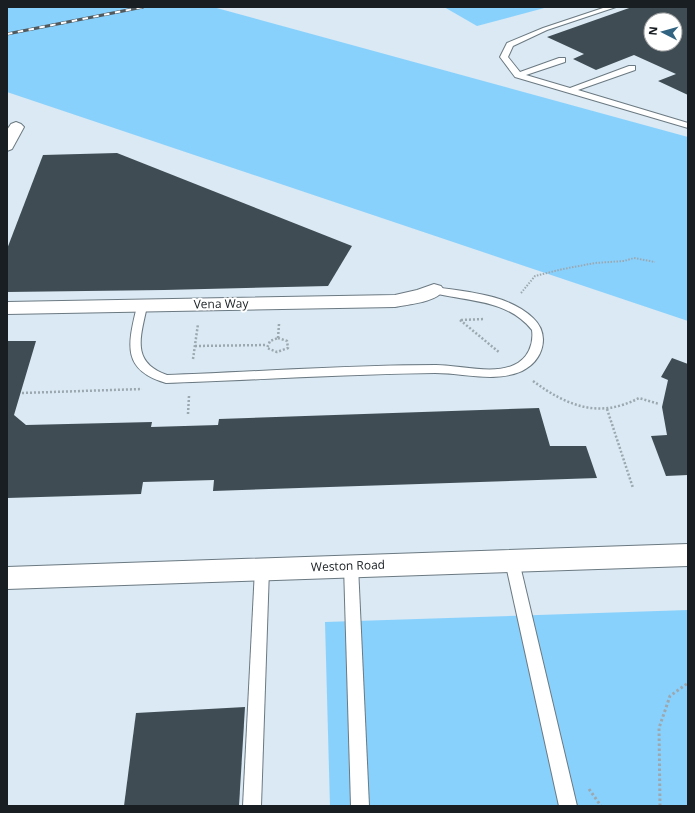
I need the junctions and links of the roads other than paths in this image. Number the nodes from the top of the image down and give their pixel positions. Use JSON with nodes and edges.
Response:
{"nodes":[{"id":1,"x":614,"y":7,"type":"edge"},
{"id":2,"x":562,"y":60,"type":"dead end"},
{"id":3,"x":632,"y":68,"type":"dead end"},
{"id":4,"x":518,"y":75,"type":"junction"},
{"id":5,"x":569,"y":91,"type":"junction"},
{"id":6,"x":688,"y":126,"type":"edge"},
{"id":7,"x":16,"y":127,"type":"dead end"},
{"id":8,"x":7,"y":146,"type":"edge"},
{"id":9,"x":434,"y":290,"type":"joint"},
{"id":10,"x":142,"y":306,"type":"junction"},
{"id":11,"x":7,"y":308,"type":"edge"},
{"id":12,"x":688,"y":555,"type":"edge"},
{"id":13,"x":512,"y":561,"type":"junction"},
{"id":14,"x":351,"y":566,"type":"junction"},
{"id":15,"x":262,"y":569,"type":"junction"},
{"id":16,"x":7,"y":578,"type":"edge"},
{"id":17,"x":252,"y":806,"type":"edge"},
{"id":18,"x":360,"y":806,"type":"edge"},
{"id":19,"x":568,"y":806,"type":"edge"}],
"edges":[{"from":1,"to":4,"type":"lane"},
{"from":2,"to":4,"type":"lane"},
{"from":3,"to":5,"type":"lane"},
{"from":4,"to":5,"type":"lane"},
{"from":5,"to":6,"type":"lane"},
{"from":7,"to":8,"type":"main road"},
{"from":9,"to":10,"type":"main road","name":"Vena Way"},
{"from":9,"to":10,"type":"lane"},
{"from":10,"to":11,"type":"main road","name":"Vena Way"},
{"from":12,"to":13,"type":"main road","name":"Weston Road"},
{"from":13,"to":14,"type":"main road","name":"Weston Road"},
{"from":13,"to":19,"type":"lane"},
{"from":14,"to":15,"type":"main road","name":"Weston Road"},
{"from":14,"to":18,"type":"lane"},
{"from":15,"to":16,"type":"main road","name":"Weston Road"},
{"from":15,"to":17,"type":"lane"}]}
